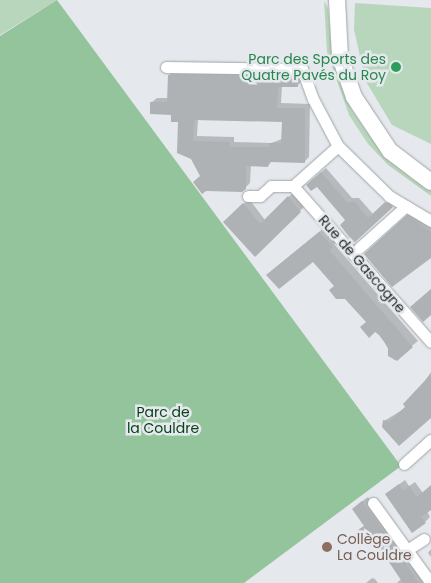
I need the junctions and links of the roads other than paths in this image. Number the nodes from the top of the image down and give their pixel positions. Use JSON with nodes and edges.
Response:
{"nodes":[{"id":1,"x":337,"y":0,"type":"edge"},
{"id":2,"x":166,"y":67,"type":"dead end"},
{"id":3,"x":338,"y":146,"type":"junction"},
{"id":4,"x":431,"y":182,"type":"edge"},
{"id":5,"x":293,"y":186,"type":"junction"},
{"id":6,"x":248,"y":196,"type":"dead end"},
{"id":7,"x":406,"y":206,"type":"junction"},
{"id":8,"x":431,"y":221,"type":"edge"},
{"id":9,"x":359,"y":248,"type":"dead end"},
{"id":10,"x":431,"y":342,"type":"edge"},
{"id":11,"x":431,"y":440,"type":"edge"},
{"id":12,"x":404,"y":464,"type":"dead end"},
{"id":13,"x":373,"y":503,"type":"dead end"},
{"id":14,"x":424,"y":539,"type":"dead end"},
{"id":15,"x":407,"y":550,"type":"junction"},
{"id":16,"x":431,"y":583,"type":"edge"}],
"edges":[{"from":1,"to":4,"type":"street"},
{"from":2,"to":3,"type":"street"},
{"from":3,"to":5,"type":"street"},
{"from":3,"to":7,"type":"street"},
{"from":5,"to":6,"type":"street"},
{"from":5,"to":10,"type":"street","name":"Rue de Gascogne"},
{"from":7,"to":8,"type":"street"},
{"from":7,"to":9,"type":"street"},
{"from":11,"to":12,"type":"street"},
{"from":13,"to":15,"type":"street"},
{"from":14,"to":15,"type":"street"},
{"from":15,"to":16,"type":"street"}]}
